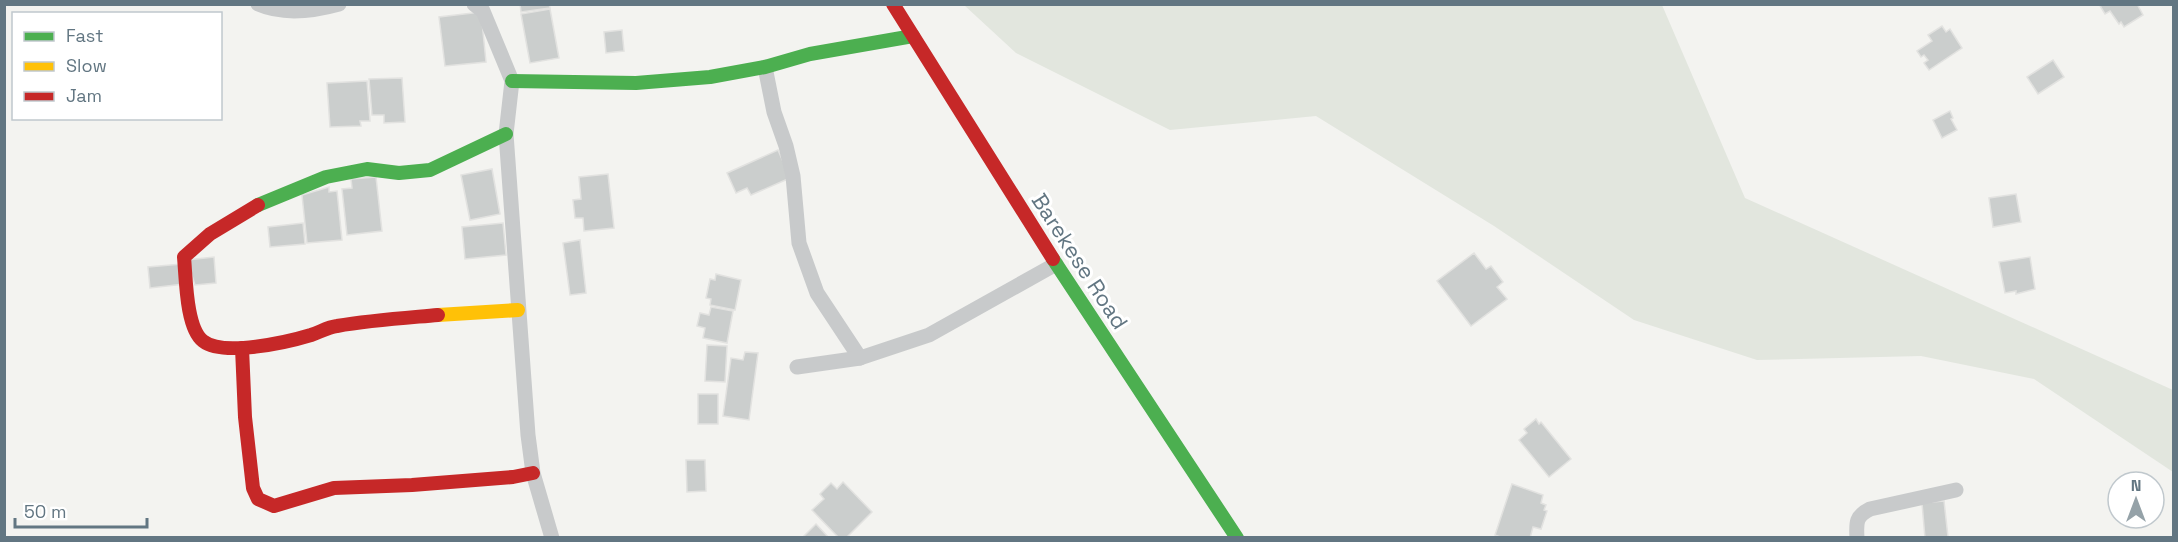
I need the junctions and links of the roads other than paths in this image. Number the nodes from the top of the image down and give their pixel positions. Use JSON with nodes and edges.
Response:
{"nodes":[{"id":1,"x":258,"y":4,"type":"edge"},
{"id":2,"x":339,"y":4,"type":"edge"},
{"id":3,"x":474,"y":4,"type":"edge"},
{"id":4,"x":893,"y":4,"type":"edge"},
{"id":5,"x":913,"y":36,"type":"junction"},
{"id":6,"x":765,"y":67,"type":"junction"},
{"id":7,"x":512,"y":81,"type":"junction"},
{"id":8,"x":506,"y":134,"type":"junction"},
{"id":9,"x":1056,"y":264,"type":"junction"},
{"id":10,"x":518,"y":310,"type":"junction"},
{"id":11,"x":242,"y":348,"type":"junction"},
{"id":12,"x":860,"y":358,"type":"junction"},
{"id":13,"x":796,"y":367,"type":"dead end"},
{"id":14,"x":533,"y":473,"type":"junction"},
{"id":15,"x":1956,"y":490,"type":"dead end"},
{"id":16,"x":552,"y":537,"type":"edge"},
{"id":17,"x":1237,"y":537,"type":"edge"},
{"id":18,"x":1857,"y":537,"type":"edge"}],
"edges":[{"from":1,"to":2,"type":"street"},
{"from":3,"to":7,"type":"street"},
{"from":4,"to":5,"type":"street","name":"Barekese Road"},
{"from":5,"to":6,"type":"street"},
{"from":5,"to":9,"type":"street","name":"Barekese Road"},
{"from":6,"to":7,"type":"street"},
{"from":6,"to":12,"type":"street"},
{"from":7,"to":8,"type":"street"},
{"from":8,"to":10,"type":"street"},
{"from":8,"to":11,"type":"street"},
{"from":9,"to":12,"type":"street"},
{"from":9,"to":17,"type":"street","name":"Barekese Road"},
{"from":10,"to":11,"type":"street"},
{"from":10,"to":14,"type":"street"},
{"from":11,"to":14,"type":"street"},
{"from":12,"to":13,"type":"street"},
{"from":14,"to":16,"type":"street"},
{"from":15,"to":18,"type":"street"}]}
